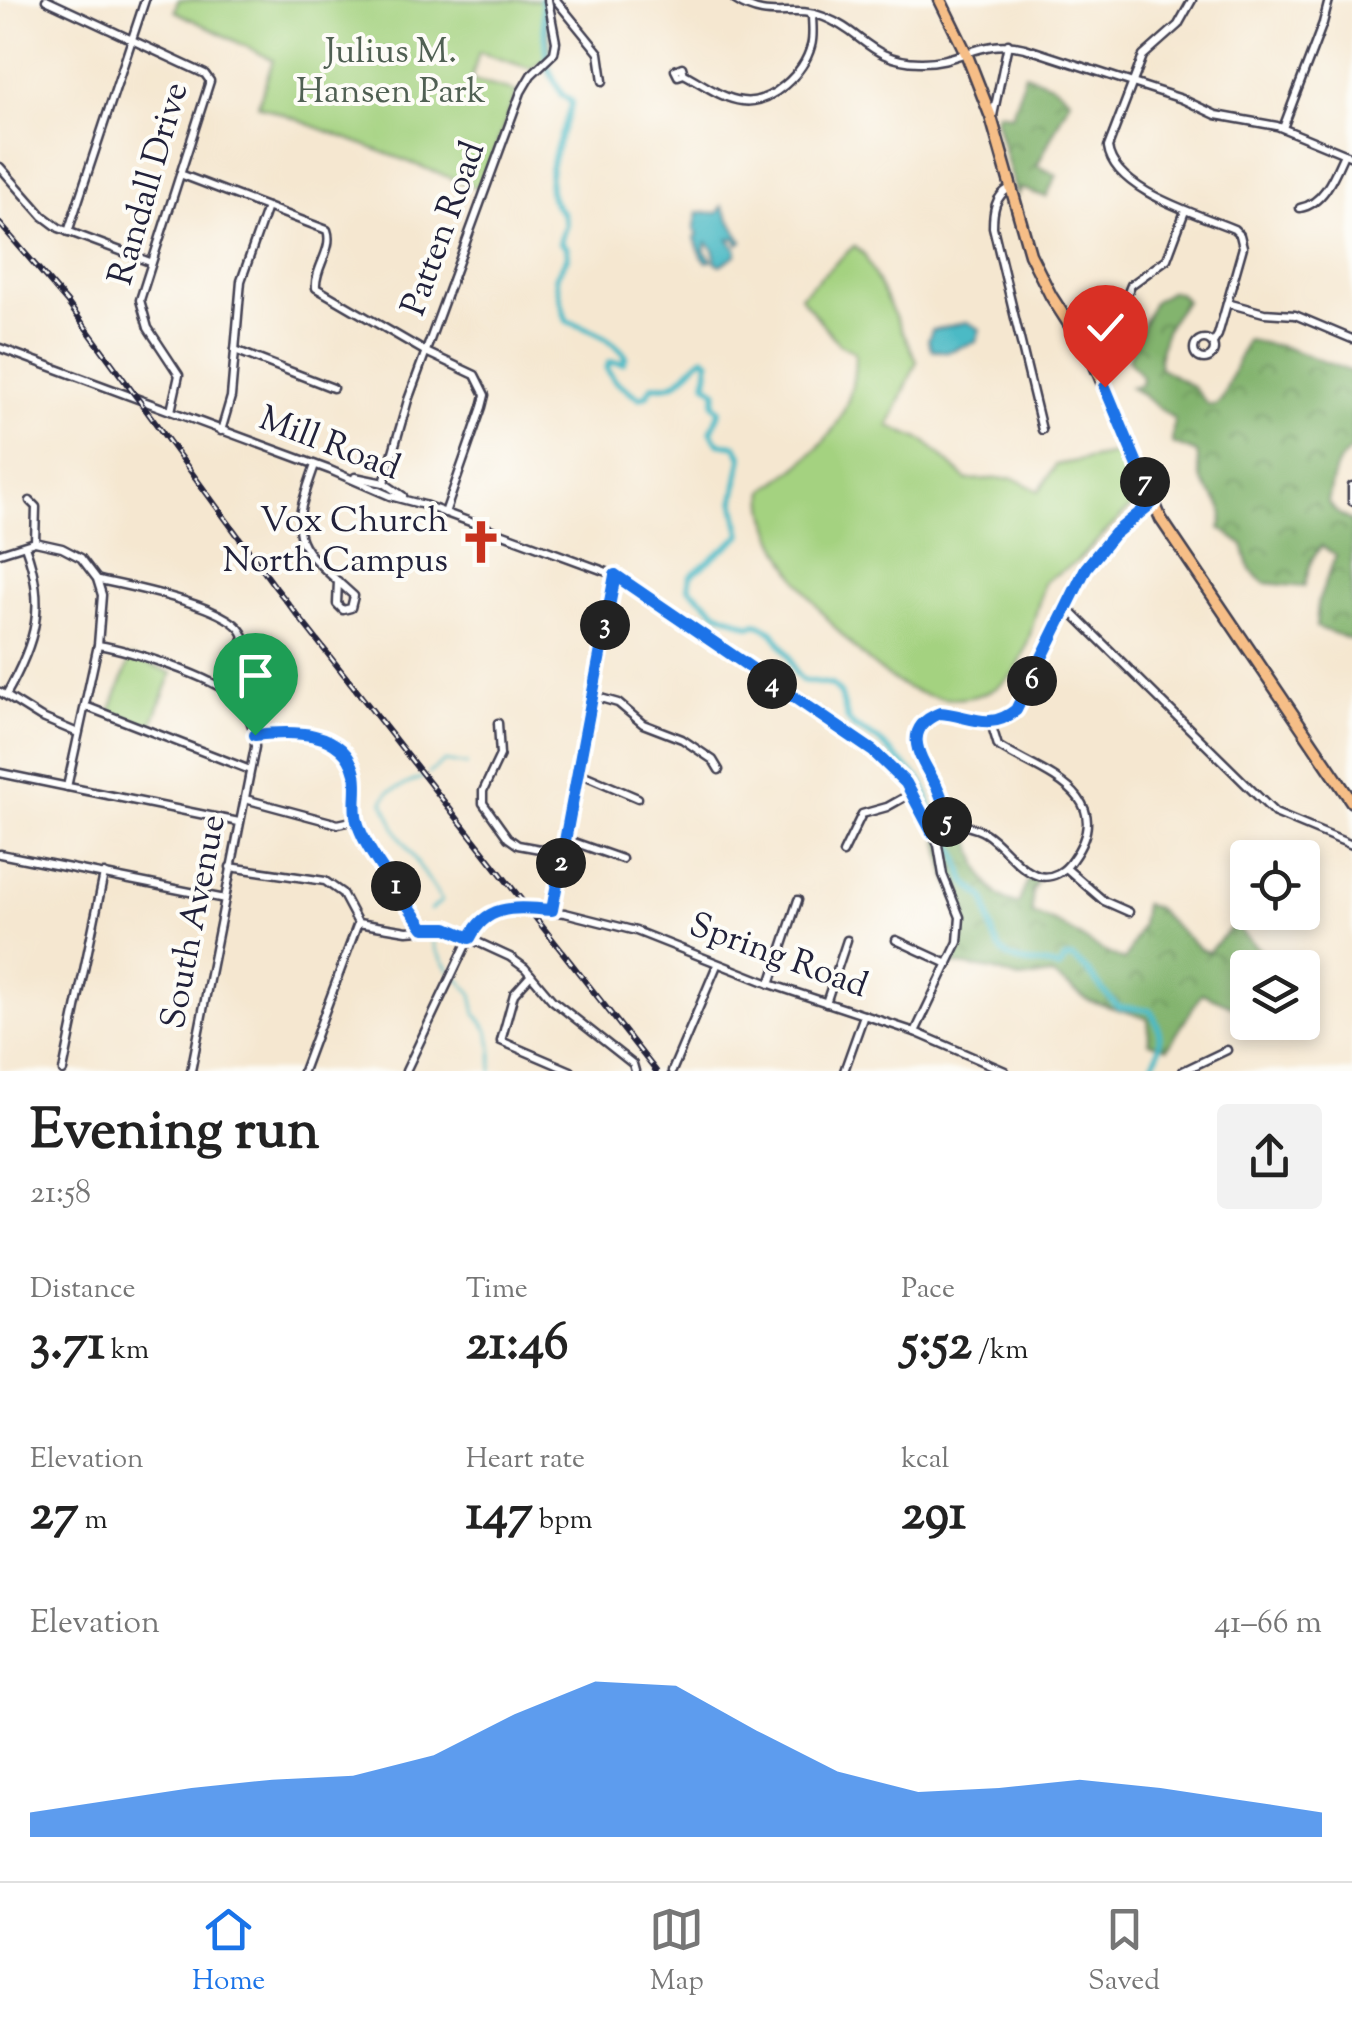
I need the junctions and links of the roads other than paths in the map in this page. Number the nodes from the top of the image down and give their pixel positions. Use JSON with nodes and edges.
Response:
{"nodes":[{"id":1,"x":46,"y":0,"type":"edge"},
{"id":2,"x":146,"y":0,"type":"edge"},
{"id":3,"x":548,"y":0,"type":"edge"},
{"id":4,"x":556,"y":0,"type":"edge"},
{"id":5,"x":734,"y":0,"type":"edge"},
{"id":6,"x":940,"y":0,"type":"edge"},
{"id":7,"x":1192,"y":0,"type":"edge"},
{"id":8,"x":1328,"y":0,"type":"edge"},
{"id":9,"x":812,"y":14,"type":"junction"},
{"id":10,"x":132,"y":40,"type":"junction"},
{"id":11,"x":1008,"y":44,"type":"junction"},
{"id":12,"x":966,"y":53,"type":"junction"},
{"id":13,"x":684,"y":74,"type":"dead end"},
{"id":14,"x":603,"y":80,"type":"dead end"},
{"id":15,"x":1134,"y":83,"type":"junction"},
{"id":16,"x":991,"y":117,"type":"junction"},
{"id":17,"x":1282,"y":128,"type":"junction"},
{"id":18,"x":1348,"y":155,"type":"edge"},
{"id":19,"x":0,"y":167,"type":"edge"},
{"id":20,"x":180,"y":174,"type":"junction"},
{"id":21,"x":1010,"y":188,"type":"junction"},
{"id":22,"x":267,"y":207,"type":"junction"},
{"id":23,"x":1300,"y":208,"type":"dead end"},
{"id":24,"x":1185,"y":212,"type":"junction"},
{"id":25,"x":68,"y":232,"type":"junction"},
{"id":26,"x":150,"y":262,"type":"junction"},
{"id":27,"x":1227,"y":303,"type":"junction"},
{"id":28,"x":1352,"y":338,"type":"edge"},
{"id":29,"x":1212,"y":343,"type":"dead end"},
{"id":30,"x":0,"y":348,"type":"edge"},
{"id":31,"x":235,"y":350,"type":"junction"},
{"id":32,"x":426,"y":352,"type":"junction"},
{"id":33,"x":1094,"y":362,"type":"junction"},
{"id":34,"x":332,"y":388,"type":"dead end"},
{"id":35,"x":171,"y":411,"type":"junction"},
{"id":36,"x":1042,"y":430,"type":"dead end"},
{"id":37,"x":220,"y":431,"type":"junction"},
{"id":38,"x":315,"y":465,"type":"junction"},
{"id":39,"x":349,"y":478,"type":"junction"},
{"id":40,"x":384,"y":483,"type":"junction"},
{"id":41,"x":1352,"y":486,"type":"edge"},
{"id":42,"x":30,"y":501,"type":"dead end"},
{"id":43,"x":407,"y":501,"type":"junction"},
{"id":44,"x":1352,"y":501,"type":"edge"},
{"id":45,"x":1153,"y":502,"type":"junction"},
{"id":46,"x":445,"y":513,"type":"junction"},
{"id":47,"x":34,"y":542,"type":"junction"},
{"id":48,"x":25,"y":546,"type":"junction"},
{"id":49,"x":0,"y":554,"type":"edge"},
{"id":50,"x":615,"y":575,"type":"junction"},
{"id":51,"x":97,"y":579,"type":"junction"},
{"id":52,"x":338,"y":581,"type":"dead end"},
{"id":53,"x":1065,"y":606,"type":"junction"},
{"id":54,"x":98,"y":644,"type":"junction"},
{"id":55,"x":224,"y":688,"type":"junction"},
{"id":56,"x":3,"y":694,"type":"edge"},
{"id":57,"x":590,"y":695,"type":"junction"},
{"id":58,"x":85,"y":706,"type":"junction"},
{"id":59,"x":498,"y":723,"type":"dead end"},
{"id":60,"x":990,"y":723,"type":"junction"},
{"id":61,"x":78,"y":733,"type":"junction"},
{"id":62,"x":255,"y":735,"type":"junction"},
{"id":63,"x":250,"y":770,"type":"junction"},
{"id":64,"x":719,"y":770,"type":"dead end"},
{"id":65,"x":577,"y":772,"type":"junction"},
{"id":66,"x":0,"y":773,"type":"edge"},
{"id":67,"x":68,"y":787,"type":"junction"},
{"id":68,"x":912,"y":794,"type":"junction"},
{"id":69,"x":245,"y":798,"type":"junction"},
{"id":70,"x":638,"y":798,"type":"dead end"},
{"id":71,"x":1352,"y":802,"type":"edge"},
{"id":72,"x":356,"y":820,"type":"junction"},
{"id":73,"x":239,"y":822,"type":"junction"},
{"id":74,"x":940,"y":827,"type":"junction"},
{"id":75,"x":565,"y":839,"type":"junction"},
{"id":76,"x":1352,"y":846,"type":"edge"},
{"id":77,"x":562,"y":853,"type":"junction"},
{"id":78,"x":843,"y":853,"type":"dead end"},
{"id":79,"x":0,"y":854,"type":"edge"},
{"id":80,"x":622,"y":860,"type":"dead end"},
{"id":81,"x":230,"y":866,"type":"junction"},
{"id":82,"x":1066,"y":868,"type":"junction"},
{"id":83,"x":104,"y":874,"type":"junction"},
{"id":84,"x":225,"y":899,"type":"junction"},
{"id":85,"x":798,"y":900,"type":"dead end"},
{"id":86,"x":552,"y":910,"type":"junction"},
{"id":87,"x":1130,"y":912,"type":"dead end"},
{"id":88,"x":358,"y":923,"type":"junction"},
{"id":89,"x":424,"y":928,"type":"junction"},
{"id":90,"x":470,"y":938,"type":"junction"},
{"id":91,"x":848,"y":940,"type":"dead end"},
{"id":92,"x":896,"y":940,"type":"dead end"},
{"id":93,"x":948,"y":964,"type":"junction"},
{"id":94,"x":717,"y":965,"type":"junction"},
{"id":95,"x":531,"y":975,"type":"junction"},
{"id":96,"x":770,"y":984,"type":"junction"},
{"id":97,"x":826,"y":1003,"type":"junction"},
{"id":98,"x":864,"y":1015,"type":"junction"},
{"id":99,"x":916,"y":1032,"type":"junction"},
{"id":100,"x":1227,"y":1050,"type":"dead end"},
{"id":101,"x":63,"y":1071,"type":"edge"},
{"id":102,"x":191,"y":1071,"type":"edge"},
{"id":103,"x":303,"y":1071,"type":"edge"},
{"id":104,"x":406,"y":1071,"type":"edge"},
{"id":105,"x":571,"y":1071,"type":"edge"},
{"id":106,"x":636,"y":1071,"type":"edge"},
{"id":107,"x":672,"y":1071,"type":"edge"},
{"id":108,"x":844,"y":1071,"type":"edge"},
{"id":109,"x":1004,"y":1071,"type":"edge"},
{"id":110,"x":1183,"y":1071,"type":"edge"}],
"edges":[{"from":1,"to":10,"type":"street","name":"Randall Drive"},
{"from":2,"to":10,"type":"street"},
{"from":3,"to":32,"type":"street","name":"Patten Road"},
{"from":4,"to":14,"type":"street"},
{"from":5,"to":9,"type":"street"},
{"from":6,"to":12,"type":"main road"},
{"from":7,"to":15,"type":"street"},
{"from":8,"to":17,"type":"street"},
{"from":9,"to":12,"type":"street"},
{"from":9,"to":13,"type":"street"},
{"from":10,"to":20,"type":"street","name":"Randall Drive"},
{"from":10,"to":25,"type":"street"},
{"from":11,"to":12,"type":"street"},
{"from":11,"to":15,"type":"street"},
{"from":11,"to":16,"type":"street"},
{"from":12,"to":16,"type":"main road"},
{"from":15,"to":17,"type":"street"},
{"from":15,"to":24,"type":"street"},
{"from":16,"to":21,"type":"main road"},
{"from":17,"to":18,"type":"street"},
{"from":18,"to":23,"type":"street"},
{"from":19,"to":25,"type":"street"},
{"from":20,"to":22,"type":"street"},
{"from":20,"to":26,"type":"street","name":"Randall Drive"},
{"from":21,"to":33,"type":"main road"},
{"from":21,"to":36,"type":"street"},
{"from":22,"to":31,"type":"street"},
{"from":22,"to":32,"type":"street"},
{"from":24,"to":27,"type":"street"},
{"from":24,"to":33,"type":"street"},
{"from":25,"to":26,"type":"street"},
{"from":26,"to":35,"type":"street","name":"Randall Drive"},
{"from":27,"to":28,"type":"street"},
{"from":27,"to":29,"type":"street"},
{"from":30,"to":35,"type":"street","name":"Mill Road"},
{"from":31,"to":34,"type":"street"},
{"from":31,"to":37,"type":"street"},
{"from":32,"to":40,"type":"street","name":"Patten Road"},
{"from":32,"to":46,"type":"street"},
{"from":33,"to":45,"type":"main road"},
{"from":35,"to":37,"type":"street","name":"Mill Road"},
{"from":37,"to":38,"type":"street","name":"Mill Road"},
{"from":38,"to":39,"type":"street","name":"Mill Road"},
{"from":38,"to":52,"type":"street"},
{"from":39,"to":40,"type":"street"},
{"from":39,"to":43,"type":"street","name":"Mill Road"},
{"from":40,"to":43,"type":"street"},
{"from":41,"to":44,"type":"street"},
{"from":42,"to":47,"type":"street"},
{"from":43,"to":46,"type":"street","name":"Mill Road"},
{"from":45,"to":53,"type":"street"},
{"from":45,"to":71,"type":"main road"},
{"from":46,"to":50,"type":"street","name":"Mill Road"},
{"from":47,"to":48,"type":"street"},
{"from":47,"to":51,"type":"street"},
{"from":48,"to":49,"type":"street"},
{"from":48,"to":56,"type":"street"},
{"from":50,"to":57,"type":"street"},
{"from":50,"to":68,"type":"street","name":"Mill Road"},
{"from":51,"to":54,"type":"street"},
{"from":51,"to":55,"type":"street"},
{"from":53,"to":60,"type":"street"},
{"from":53,"to":76,"type":"street"},
{"from":54,"to":55,"type":"street"},
{"from":54,"to":58,"type":"street"},
{"from":55,"to":62,"type":"street"},
{"from":56,"to":61,"type":"street"},
{"from":57,"to":64,"type":"street"},
{"from":57,"to":65,"type":"street"},
{"from":58,"to":61,"type":"street"},
{"from":58,"to":63,"type":"street"},
{"from":59,"to":77,"type":"street"},
{"from":60,"to":74,"type":"street"},
{"from":60,"to":82,"type":"street"},
{"from":61,"to":67,"type":"street"},
{"from":62,"to":63,"type":"street","name":"South Avenue"},
{"from":62,"to":72,"type":"street"},
{"from":63,"to":69,"type":"street","name":"South Avenue"},
{"from":65,"to":70,"type":"street"},
{"from":65,"to":75,"type":"street"},
{"from":66,"to":67,"type":"street"},
{"from":67,"to":73,"type":"street"},
{"from":68,"to":74,"type":"street","name":"Mill Road"},
{"from":68,"to":78,"type":"street"},
{"from":69,"to":72,"type":"street"},
{"from":69,"to":73,"type":"street","name":"South Avenue"},
{"from":72,"to":89,"type":"street"},
{"from":73,"to":81,"type":"street","name":"South Avenue"},
{"from":74,"to":82,"type":"street"},
{"from":74,"to":93,"type":"street","name":"Mill Road"},
{"from":75,"to":77,"type":"street"},
{"from":75,"to":80,"type":"street"},
{"from":77,"to":86,"type":"street"},
{"from":79,"to":83,"type":"street"},
{"from":81,"to":84,"type":"street","name":"South Avenue"},
{"from":81,"to":88,"type":"street"},
{"from":82,"to":87,"type":"street"},
{"from":83,"to":84,"type":"street"},
{"from":83,"to":101,"type":"street"},
{"from":84,"to":102,"type":"street","name":"South Avenue"},
{"from":85,"to":96,"type":"street"},
{"from":86,"to":90,"type":"street","name":"Spring Road"},
{"from":86,"to":94,"type":"street","name":"Spring Road"},
{"from":88,"to":89,"type":"street"},
{"from":88,"to":103,"type":"street"},
{"from":89,"to":90,"type":"street"},
{"from":90,"to":95,"type":"street"},
{"from":90,"to":104,"type":"street"},
{"from":91,"to":97,"type":"street"},
{"from":92,"to":93,"type":"street"},
{"from":93,"to":99,"type":"street","name":"Mill Road"},
{"from":94,"to":96,"type":"street","name":"Spring Road"},
{"from":94,"to":107,"type":"street"},
{"from":95,"to":105,"type":"street"},
{"from":95,"to":106,"type":"street"},
{"from":96,"to":97,"type":"street","name":"Spring Road"},
{"from":97,"to":98,"type":"street","name":"Spring Road"},
{"from":98,"to":99,"type":"street","name":"Spring Road"},
{"from":98,"to":108,"type":"street"},
{"from":99,"to":109,"type":"street","name":"Spring Road"},
{"from":100,"to":110,"type":"street"}]}
